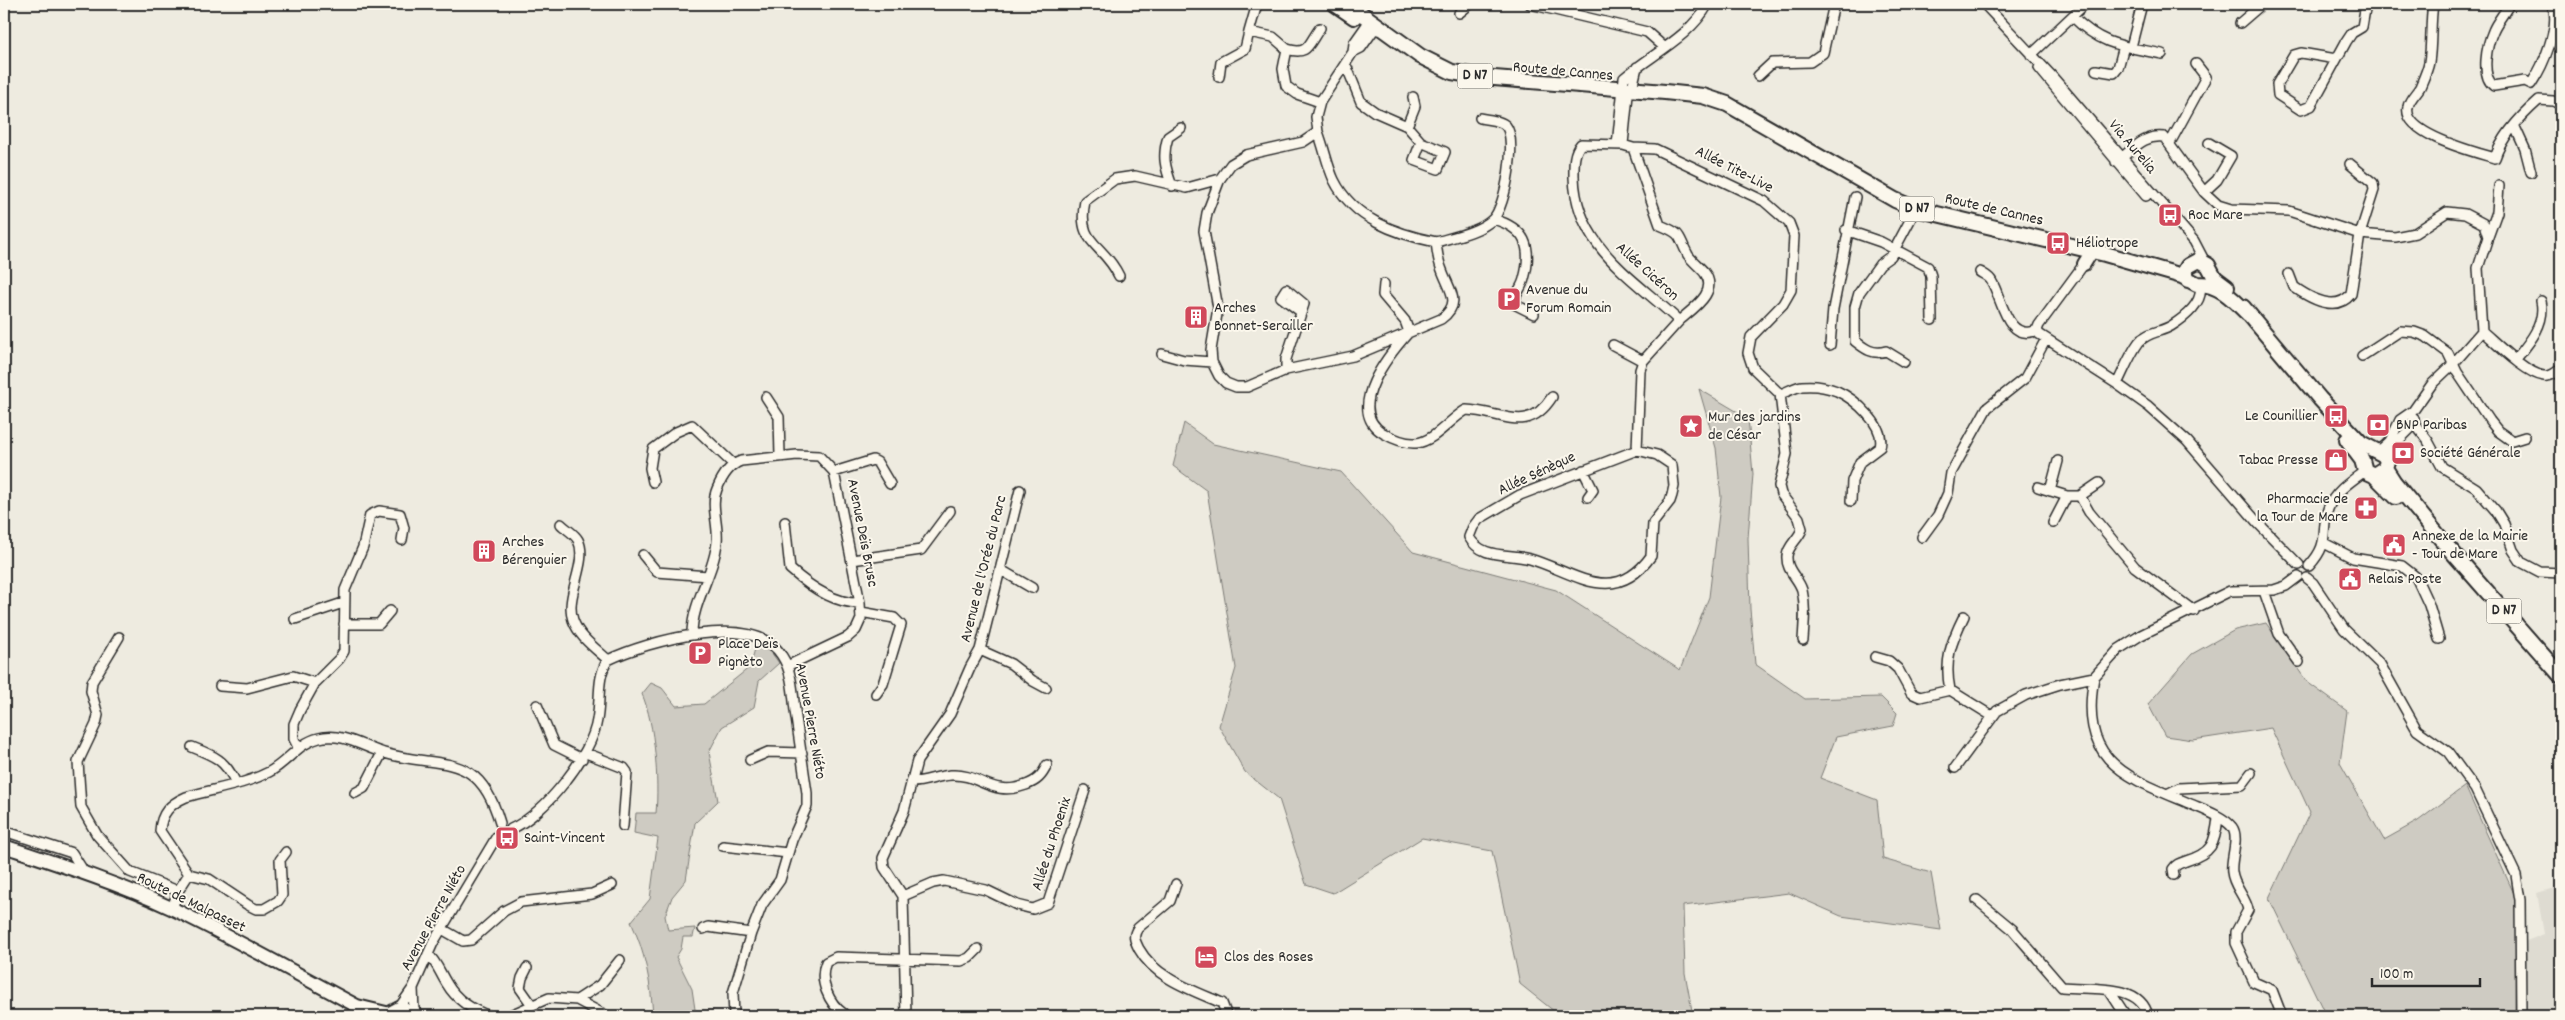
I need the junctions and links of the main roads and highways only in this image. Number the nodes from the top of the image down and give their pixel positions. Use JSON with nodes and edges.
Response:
{"nodes":[{"id":1,"x":1335,"y":4,"type":"edge"},
{"id":2,"x":1348,"y":4,"type":"edge"},
{"id":3,"x":1368,"y":24,"type":"junction"},
{"id":4,"x":1626,"y":91,"type":"junction"},
{"id":5,"x":1748,"y":116,"type":"junction"},
{"id":6,"x":2098,"y":253,"type":"junction"},
{"id":7,"x":2084,"y":264,"type":"road end"},
{"id":8,"x":2561,"y":676,"type":"edge"},
{"id":9,"x":4,"y":846,"type":"edge"},
{"id":10,"x":357,"y":1006,"type":"junction"},
{"id":11,"x":415,"y":1014,"type":"edge"},
{"id":12,"x":385,"y":1015,"type":"edge"},
{"id":13,"x":367,"y":1016,"type":"edge"}],
"edges":[{"from":1,"to":3,"type":"main road","name":"Route de Cannes","number":"D N7"},
{"from":2,"to":3,"type":"main road","name":"Route de Cannes","number":"D N7"},
{"from":3,"to":4,"type":"main road","name":"Route de Cannes","number":"D N7"},
{"from":3,"to":4,"type":"main road","name":"Route de Cannes","number":"D N7"},
{"from":4,"to":5,"type":"main road","name":"Route de Cannes","number":"D N7"},
{"from":4,"to":5,"type":"main road","name":"Route de Cannes","number":"D N7"},
{"from":5,"to":6,"type":"main road","name":"Route de Cannes","number":"D N7"},
{"from":6,"to":7,"type":"main road"},
{"from":6,"to":8,"type":"main road","name":"Route de Cannes","number":"D N7"},
{"from":9,"to":10,"type":"main road","name":"Route de Malpasset"},
{"from":10,"to":12,"type":"main road","name":"Route de Malpasset"},
{"from":10,"to":13,"type":"main road","name":"Route de Malpasset"},
{"from":11,"to":12,"type":"main road"}]}
